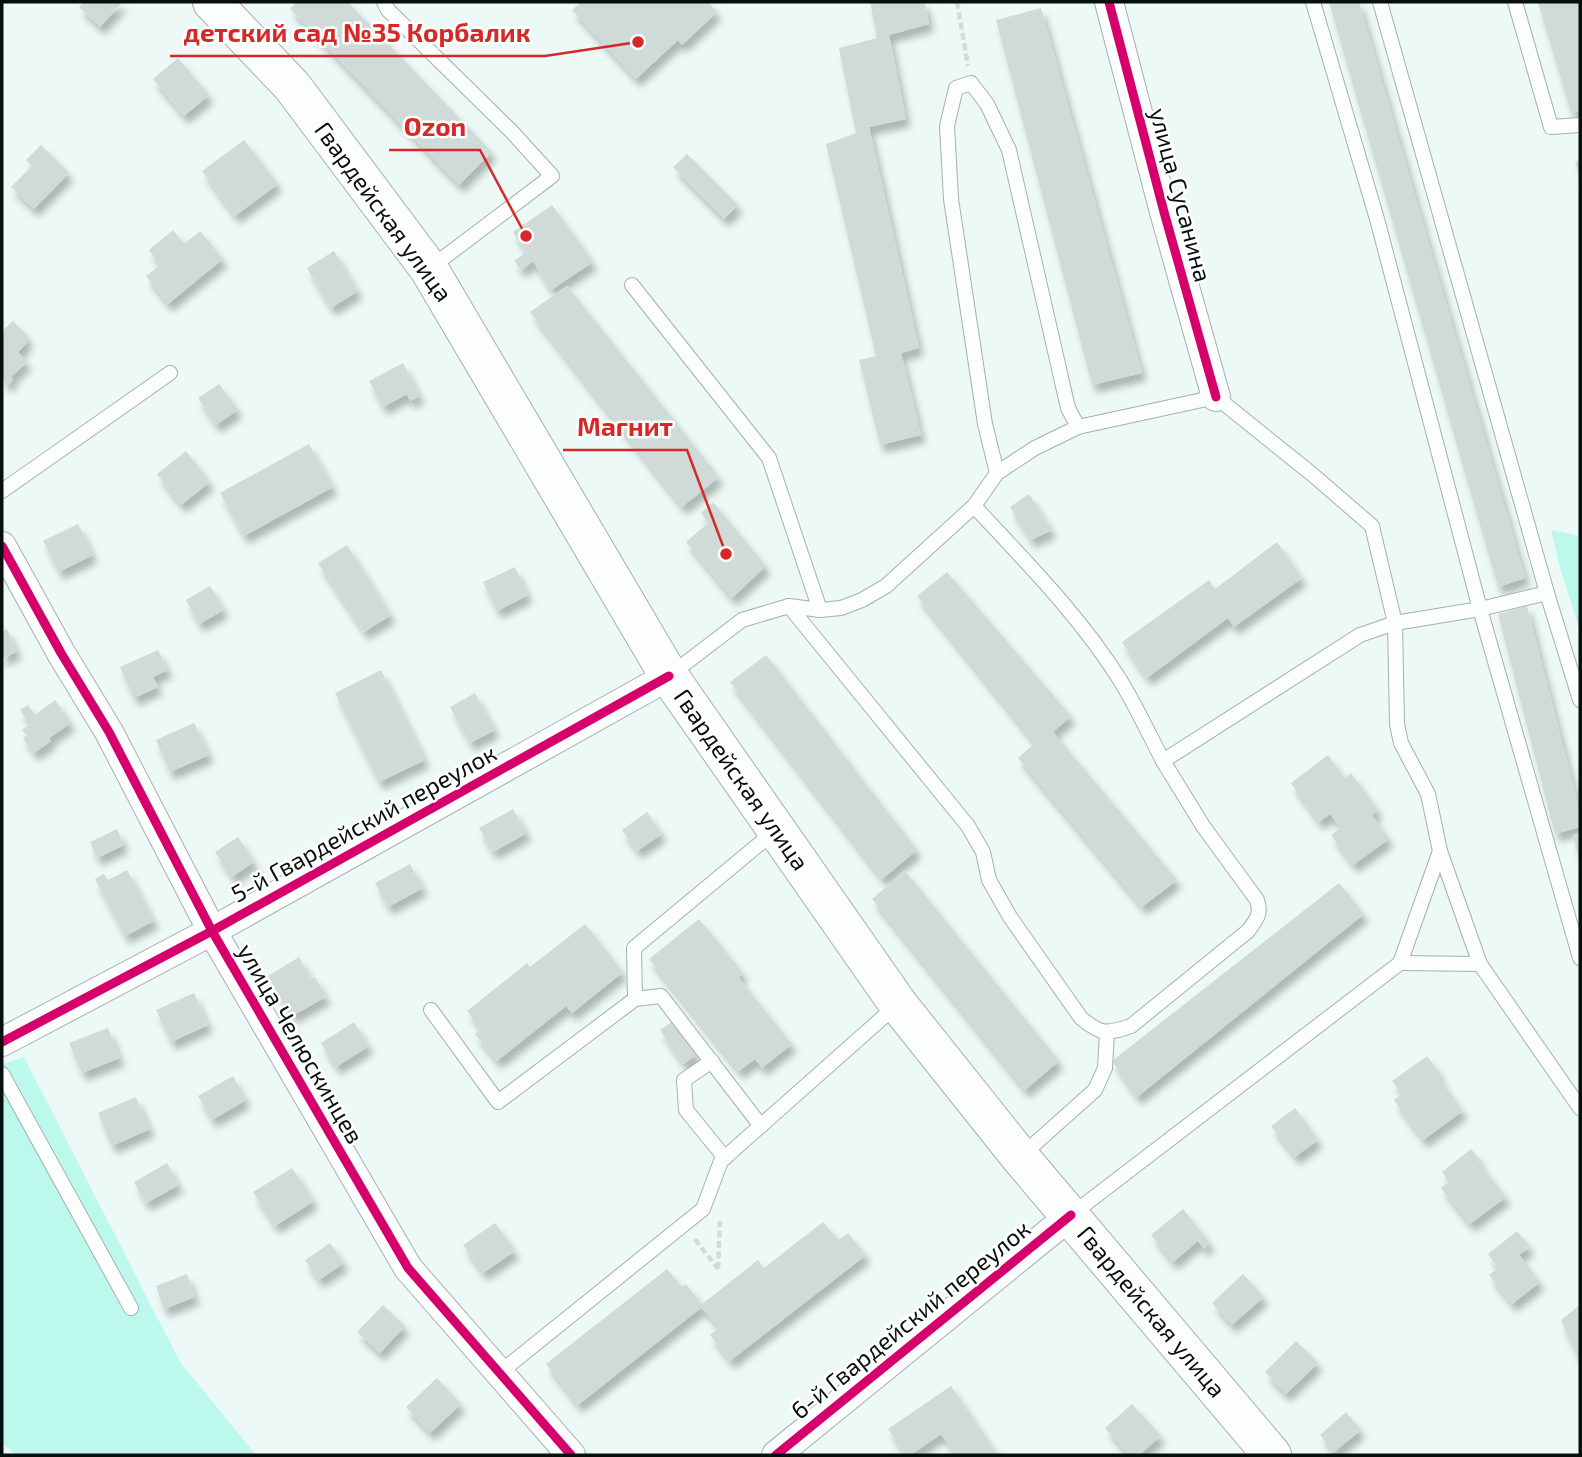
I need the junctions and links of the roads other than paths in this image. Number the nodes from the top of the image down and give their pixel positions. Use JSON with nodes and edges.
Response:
{"nodes":[{"id":1,"x":212,"y":2,"type":"edge"},
{"id":2,"x":384,"y":2,"type":"edge"},
{"id":3,"x":1109,"y":2,"type":"edge"},
{"id":4,"x":1313,"y":2,"type":"edge"},
{"id":5,"x":1380,"y":2,"type":"edge"},
{"id":6,"x":1515,"y":2,"type":"edge"},
{"id":7,"x":1580,"y":125,"type":"edge"},
{"id":8,"x":429,"y":269,"type":"junction"},
{"id":9,"x":632,"y":285,"type":"dead end"},
{"id":10,"x":170,"y":373,"type":"dead end"},
{"id":11,"x":1216,"y":397,"type":"junction"},
{"id":12,"x":1078,"y":427,"type":"junction"},
{"id":13,"x":997,"y":473,"type":"junction"},
{"id":14,"x":2,"y":491,"type":"edge"},
{"id":15,"x":974,"y":506,"type":"junction"},
{"id":16,"x":2,"y":546,"type":"edge"},
{"id":17,"x":1547,"y":593,"type":"junction"},
{"id":18,"x":789,"y":606,"type":"junction"},
{"id":19,"x":1480,"y":609,"type":"junction"},
{"id":20,"x":820,"y":610,"type":"junction"},
{"id":21,"x":1395,"y":623,"type":"junction"},
{"id":22,"x":669,"y":676,"type":"junction"},
{"id":23,"x":1580,"y":700,"type":"edge"},
{"id":24,"x":1163,"y":761,"type":"junction"},
{"id":25,"x":776,"y":830,"type":"junction"},
{"id":26,"x":1440,"y":851,"type":"junction"},
{"id":27,"x":212,"y":931,"type":"junction"},
{"id":28,"x":1580,"y":958,"type":"edge"},
{"id":29,"x":1400,"y":963,"type":"junction"},
{"id":30,"x":1480,"y":964,"type":"junction"},
{"id":31,"x":635,"y":999,"type":"junction"},
{"id":32,"x":898,"y":1004,"type":"junction"},
{"id":33,"x":431,"y":1010,"type":"dead end"},
{"id":34,"x":1107,"y":1032,"type":"junction"},
{"id":35,"x":2,"y":1042,"type":"edge"},
{"id":36,"x":712,"y":1061,"type":"junction"},
{"id":37,"x":2,"y":1074,"type":"edge"},
{"id":38,"x":1580,"y":1108,"type":"edge"},
{"id":39,"x":761,"y":1126,"type":"junction"},
{"id":40,"x":1020,"y":1157,"type":"junction"},
{"id":41,"x":725,"y":1158,"type":"junction"},
{"id":42,"x":1070,"y":1215,"type":"junction"},
{"id":43,"x":131,"y":1308,"type":"dead end"},
{"id":44,"x":498,"y":1374,"type":"junction"},
{"id":45,"x":571,"y":1455,"type":"edge"},
{"id":46,"x":776,"y":1455,"type":"edge"},
{"id":47,"x":1272,"y":1455,"type":"edge"}],
"edges":[{"from":1,"to":8,"type":"main road","name":"Гвардейская улица"},
{"from":2,"to":8,"type":"lane"},
{"from":3,"to":11,"type":"street","name":"улица Сусанина"},
{"from":4,"to":19,"type":"lane"},
{"from":5,"to":17,"type":"lane"},
{"from":6,"to":7,"type":"lane"},
{"from":8,"to":22,"type":"main road","name":"Гвардейская улица"},
{"from":9,"to":20,"type":"lane"},
{"from":10,"to":14,"type":"lane"},
{"from":11,"to":12,"type":"lane"},
{"from":11,"to":21,"type":"lane"},
{"from":12,"to":13,"type":"lane"},
{"from":12,"to":13,"type":"lane"},
{"from":13,"to":15,"type":"lane"},
{"from":15,"to":20,"type":"lane"},
{"from":15,"to":24,"type":"lane"},
{"from":16,"to":27,"type":"street","name":"улица Челюскинцев"},
{"from":17,"to":19,"type":"lane"},
{"from":17,"to":23,"type":"lane"},
{"from":18,"to":20,"type":"lane"},
{"from":18,"to":22,"type":"lane"},
{"from":18,"to":34,"type":"lane"},
{"from":19,"to":21,"type":"lane"},
{"from":19,"to":28,"type":"lane"},
{"from":21,"to":24,"type":"lane"},
{"from":21,"to":26,"type":"lane"},
{"from":22,"to":25,"type":"main road","name":"Гвардейская улица"},
{"from":22,"to":27,"type":"street","name":"5-й Гвардейский переулок"},
{"from":24,"to":34,"type":"lane"},
{"from":25,"to":31,"type":"lane"},
{"from":25,"to":32,"type":"main road","name":"Гвардейская улица"},
{"from":26,"to":29,"type":"lane"},
{"from":26,"to":30,"type":"lane"},
{"from":27,"to":35,"type":"street","name":"5-й Гвардейский переулок"},
{"from":27,"to":44,"type":"street","name":"улица Челюскинцев"},
{"from":29,"to":30,"type":"lane"},
{"from":29,"to":42,"type":"lane"},
{"from":30,"to":38,"type":"lane"},
{"from":31,"to":33,"type":"lane"},
{"from":31,"to":36,"type":"lane"},
{"from":32,"to":39,"type":"lane"},
{"from":32,"to":40,"type":"main road","name":"Гвардейская улица"},
{"from":34,"to":40,"type":"lane"},
{"from":36,"to":39,"type":"lane"},
{"from":36,"to":41,"type":"lane"},
{"from":37,"to":43,"type":"lane"},
{"from":39,"to":41,"type":"lane"},
{"from":40,"to":42,"type":"main road","name":"Гвардейская улица"},
{"from":41,"to":44,"type":"lane"},
{"from":42,"to":46,"type":"street","name":"6-й Гвардейский переулок"},
{"from":42,"to":47,"type":"main road","name":"Гвардейская улица"},
{"from":44,"to":45,"type":"street","name":"улица Челюскинцев"}]}
